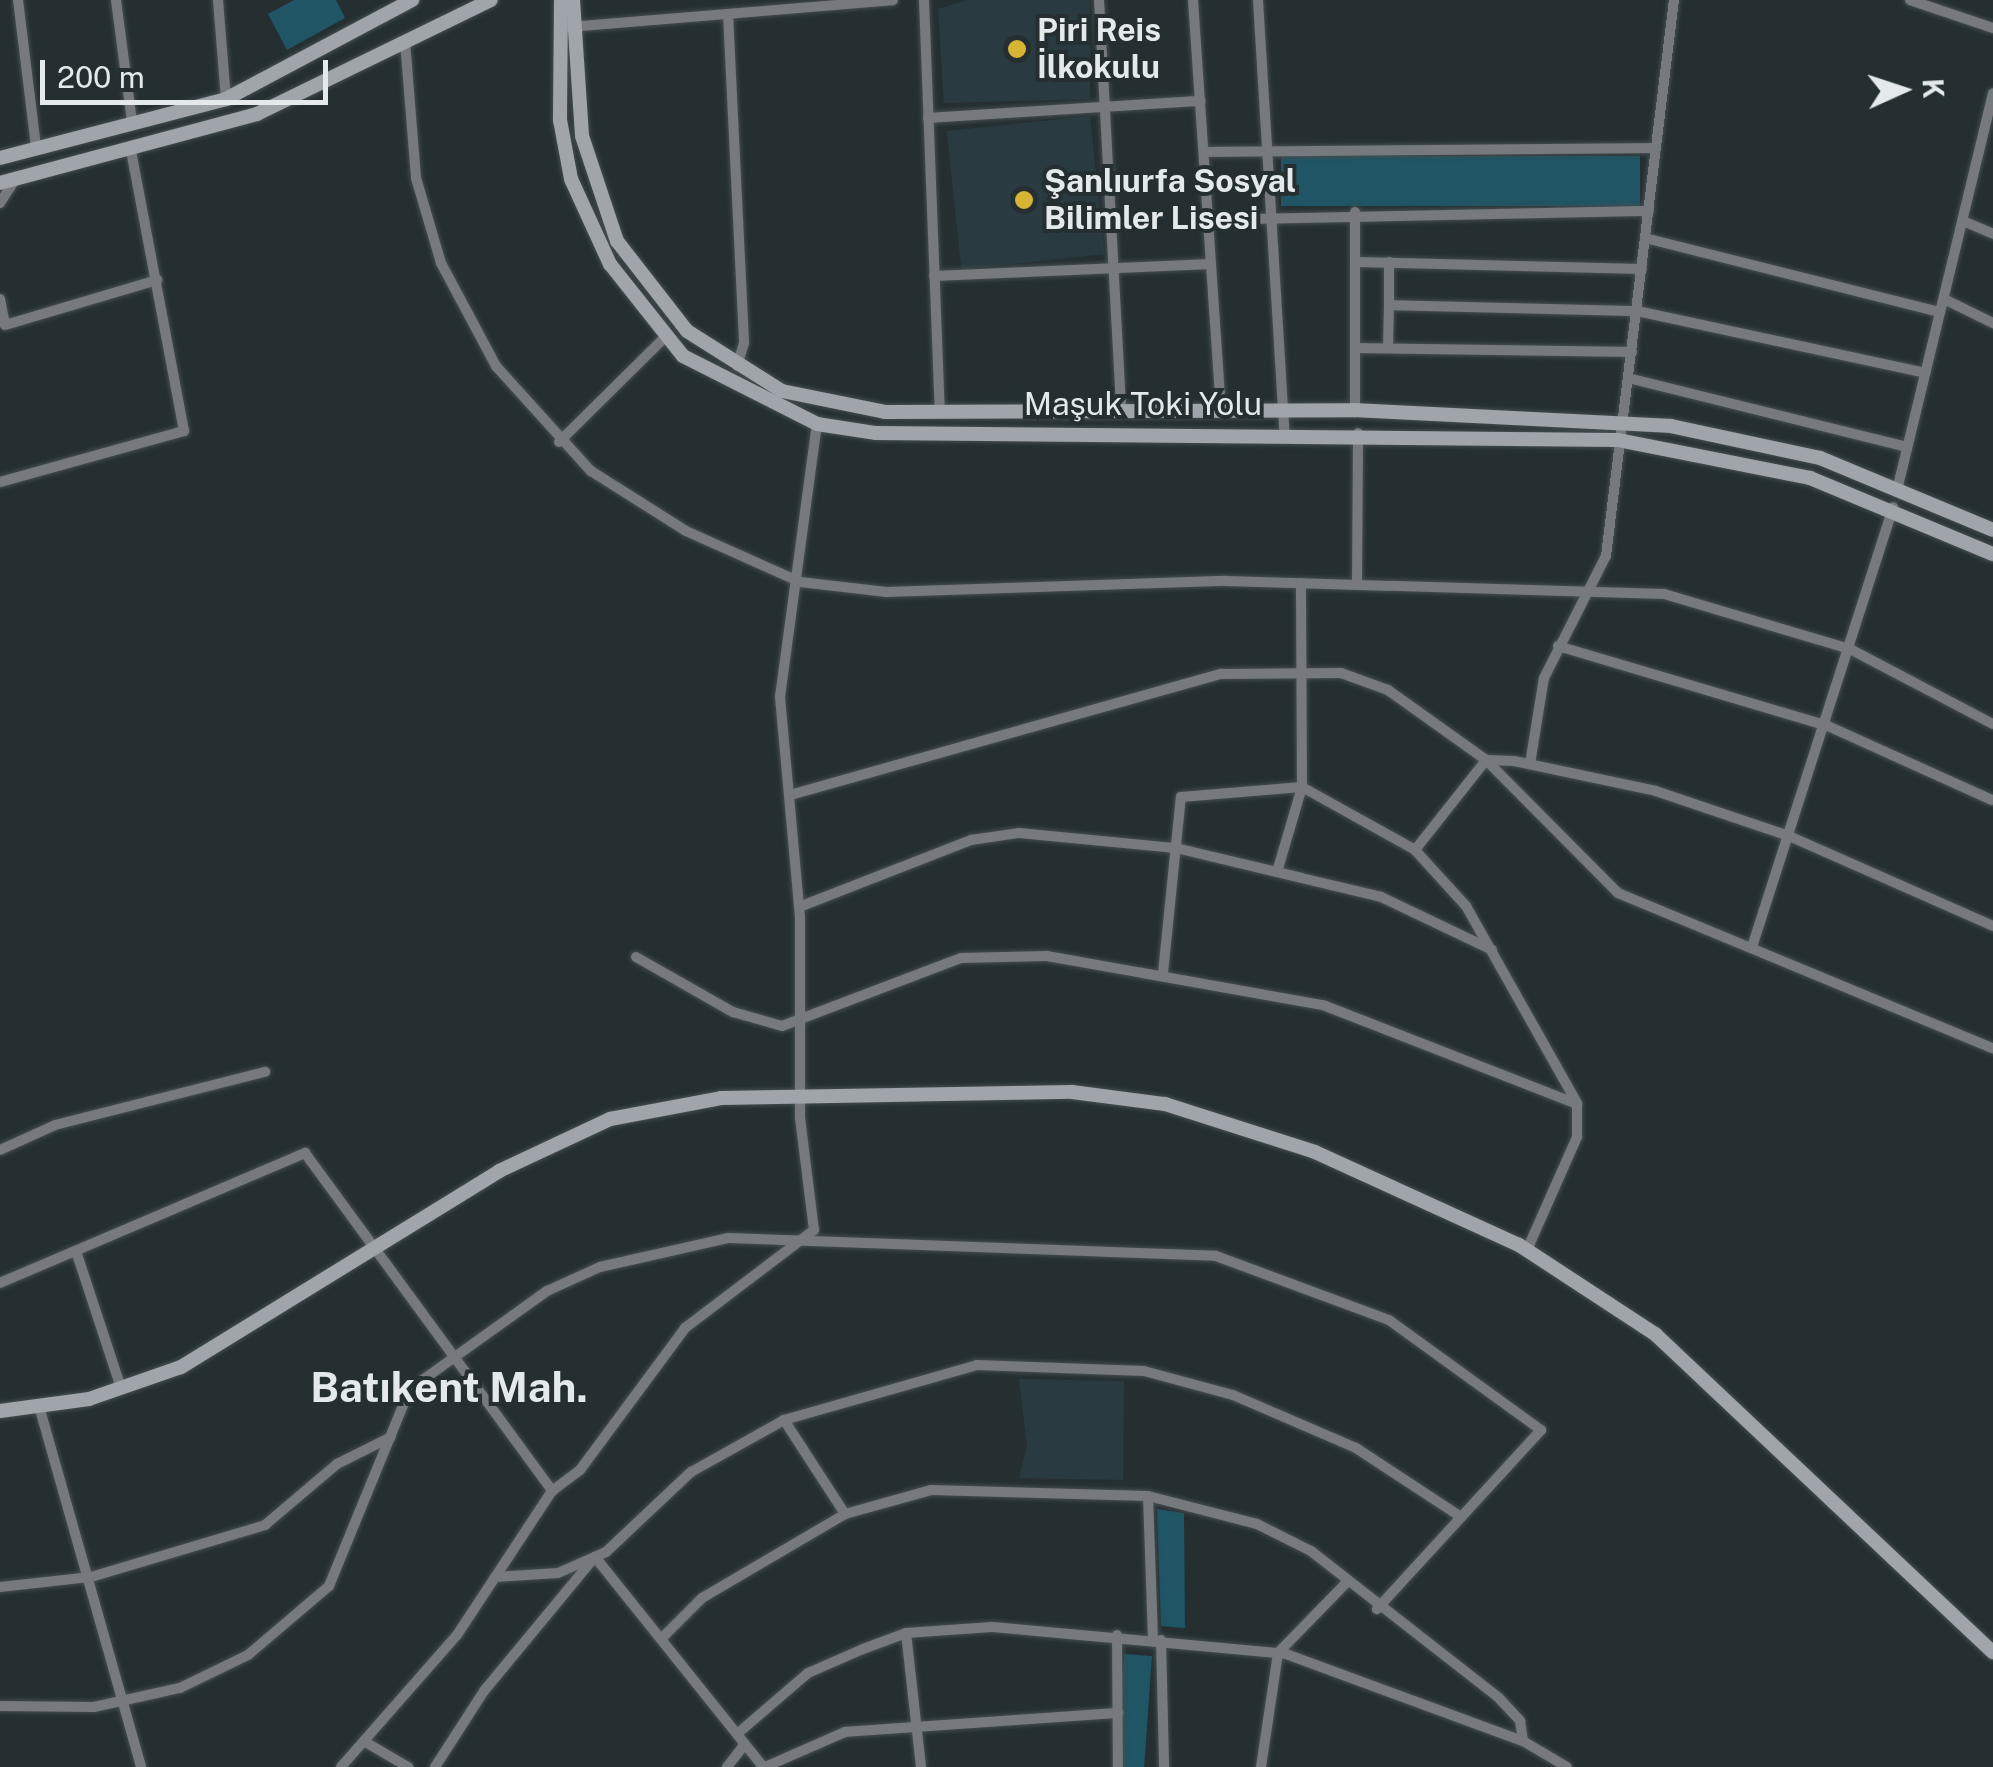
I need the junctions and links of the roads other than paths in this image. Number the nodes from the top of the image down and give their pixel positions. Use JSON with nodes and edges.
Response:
{"nodes":[{"id":1,"x":18,"y":0,"type":"edge"},
{"id":2,"x":116,"y":0,"type":"edge"},
{"id":3,"x":218,"y":0,"type":"edge"},
{"id":4,"x":412,"y":0,"type":"edge"},
{"id":5,"x":491,"y":0,"type":"edge"},
{"id":6,"x":560,"y":0,"type":"edge"},
{"id":7,"x":573,"y":0,"type":"edge"},
{"id":8,"x":893,"y":0,"type":"edge"},
{"id":9,"x":924,"y":0,"type":"edge"},
{"id":10,"x":1099,"y":0,"type":"edge"},
{"id":11,"x":1193,"y":0,"type":"edge"},
{"id":12,"x":1258,"y":0,"type":"edge"},
{"id":13,"x":1674,"y":0,"type":"edge"},
{"id":14,"x":1910,"y":0,"type":"edge"},
{"id":15,"x":728,"y":14,"type":"junction"},
{"id":16,"x":568,"y":27,"type":"junction"},
{"id":17,"x":1993,"y":28,"type":"edge"},
{"id":18,"x":405,"y":41,"type":"junction"},
{"id":19,"x":1993,"y":93,"type":"edge"},
{"id":20,"x":226,"y":99,"type":"junction"},
{"id":21,"x":1200,"y":101,"type":"junction"},
{"id":22,"x":1104,"y":108,"type":"junction"},
{"id":23,"x":928,"y":118,"type":"junction"},
{"id":24,"x":132,"y":121,"type":"junction"},
{"id":25,"x":1269,"y":146,"type":"junction"},
{"id":26,"x":36,"y":147,"type":"junction"},
{"id":27,"x":1656,"y":148,"type":"junction"},
{"id":28,"x":130,"y":150,"type":"junction"},
{"id":29,"x":1204,"y":152,"type":"junction"},
{"id":30,"x":0,"y":158,"type":"edge"},
{"id":31,"x":7,"y":181,"type":"edge"},
{"id":32,"x":0,"y":203,"type":"edge"},
{"id":33,"x":1649,"y":211,"type":"junction"},
{"id":34,"x":1355,"y":212,"type":"junction"},
{"id":35,"x":1276,"y":216,"type":"junction"},
{"id":36,"x":1208,"y":220,"type":"junction"},
{"id":37,"x":1963,"y":221,"type":"junction"},
{"id":38,"x":1993,"y":234,"type":"edge"},
{"id":39,"x":1645,"y":238,"type":"junction"},
{"id":40,"x":1356,"y":262,"type":"junction"},
{"id":41,"x":1388,"y":262,"type":"junction"},
{"id":42,"x":1112,"y":264,"type":"junction"},
{"id":43,"x":1211,"y":264,"type":"junction"},
{"id":44,"x":1642,"y":269,"type":"junction"},
{"id":45,"x":934,"y":276,"type":"junction"},
{"id":46,"x":158,"y":280,"type":"junction"},
{"id":47,"x":0,"y":298,"type":"edge"},
{"id":48,"x":1944,"y":299,"type":"junction"},
{"id":49,"x":1389,"y":304,"type":"junction"},
{"id":50,"x":1636,"y":311,"type":"junction"},
{"id":51,"x":1940,"y":312,"type":"junction"},
{"id":52,"x":1993,"y":323,"type":"edge"},
{"id":53,"x":665,"y":337,"type":"junction"},
{"id":54,"x":1357,"y":348,"type":"junction"},
{"id":55,"x":1388,"y":348,"type":"junction"},
{"id":56,"x":1632,"y":352,"type":"junction"},
{"id":57,"x":737,"y":368,"type":"junction"},
{"id":58,"x":1926,"y":374,"type":"junction"},
{"id":59,"x":1628,"y":378,"type":"junction"},
{"id":60,"x":1283,"y":409,"type":"junction"},
{"id":61,"x":1221,"y":410,"type":"junction"},
{"id":62,"x":1355,"y":410,"type":"junction"},
{"id":63,"x":940,"y":412,"type":"junction"},
{"id":64,"x":1121,"y":412,"type":"junction"},
{"id":65,"x":1621,"y":422,"type":"junction"},
{"id":66,"x":817,"y":424,"type":"junction"},
{"id":67,"x":1284,"y":431,"type":"junction"},
{"id":68,"x":1358,"y":432,"type":"junction"},
{"id":69,"x":1618,"y":440,"type":"junction"},
{"id":70,"x":558,"y":442,"type":"junction"},
{"id":71,"x":1908,"y":447,"type":"junction"},
{"id":72,"x":0,"y":482,"type":"edge"},
{"id":73,"x":1898,"y":486,"type":"junction"},
{"id":74,"x":1893,"y":506,"type":"junction"},
{"id":75,"x":1993,"y":530,"type":"edge"},
{"id":76,"x":1993,"y":554,"type":"edge"},
{"id":77,"x":800,"y":582,"type":"junction"},
{"id":78,"x":1301,"y":583,"type":"junction"},
{"id":79,"x":1356,"y":584,"type":"junction"},
{"id":80,"x":1594,"y":589,"type":"junction"},
{"id":81,"x":1558,"y":646,"type":"junction"},
{"id":82,"x":1850,"y":650,"type":"junction"},
{"id":83,"x":1302,"y":668,"type":"junction"},
{"id":84,"x":1993,"y":724,"type":"edge"},
{"id":85,"x":1828,"y":726,"type":"junction"},
{"id":86,"x":1486,"y":760,"type":"junction"},
{"id":87,"x":1530,"y":764,"type":"junction"},
{"id":88,"x":1302,"y":787,"type":"junction"},
{"id":89,"x":790,"y":794,"type":"junction"},
{"id":90,"x":1992,"y":800,"type":"edge"},
{"id":91,"x":1790,"y":836,"type":"junction"},
{"id":92,"x":1176,"y":848,"type":"junction"},
{"id":93,"x":1414,"y":850,"type":"junction"},
{"id":94,"x":1277,"y":872,"type":"junction"},
{"id":95,"x":799,"y":906,"type":"junction"},
{"id":96,"x":1993,"y":926,"type":"edge"},
{"id":97,"x":1752,"y":948,"type":"junction"},
{"id":98,"x":1492,"y":950,"type":"junction"},
{"id":99,"x":636,"y":957,"type":"dead end"},
{"id":100,"x":1163,"y":973,"type":"junction"},
{"id":101,"x":800,"y":1025,"type":"junction"},
{"id":102,"x":1993,"y":1048,"type":"edge"},
{"id":103,"x":265,"y":1072,"type":"dead end"},
{"id":104,"x":800,"y":1097,"type":"junction"},
{"id":105,"x":1577,"y":1104,"type":"junction"},
{"id":106,"x":0,"y":1150,"type":"edge"},
{"id":107,"x":811,"y":1236,"type":"junction"},
{"id":108,"x":1527,"y":1250,"type":"junction"},
{"id":109,"x":76,"y":1251,"type":"junction"},
{"id":110,"x":369,"y":1252,"type":"junction"},
{"id":111,"x":0,"y":1283,"type":"edge"},
{"id":112,"x":449,"y":1360,"type":"junction"},
{"id":113,"x":121,"y":1388,"type":"junction"},
{"id":114,"x":39,"y":1406,"type":"junction"},
{"id":115,"x":0,"y":1411,"type":"edge"},
{"id":116,"x":784,"y":1420,"type":"junction"},
{"id":117,"x":391,"y":1437,"type":"junction"},
{"id":118,"x":552,"y":1491,"type":"junction"},
{"id":119,"x":1148,"y":1496,"type":"junction"},
{"id":120,"x":845,"y":1514,"type":"junction"},
{"id":121,"x":1461,"y":1518,"type":"junction"},
{"id":122,"x":594,"y":1557,"type":"junction"},
{"id":123,"x":90,"y":1576,"type":"junction"},
{"id":124,"x":495,"y":1577,"type":"junction"},
{"id":125,"x":1347,"y":1582,"type":"junction"},
{"id":126,"x":0,"y":1586,"type":"edge"},
{"id":127,"x":1377,"y":1609,"type":"junction"},
{"id":128,"x":906,"y":1632,"type":"junction"},
{"id":129,"x":1117,"y":1635,"type":"junction"},
{"id":130,"x":661,"y":1638,"type":"junction"},
{"id":131,"x":1157,"y":1640,"type":"junction"},
{"id":132,"x":1993,"y":1652,"type":"edge"},
{"id":133,"x":1278,"y":1653,"type":"junction"},
{"id":134,"x":121,"y":1701,"type":"junction"},
{"id":135,"x":0,"y":1706,"type":"edge"},
{"id":136,"x":1118,"y":1713,"type":"junction"},
{"id":137,"x":914,"y":1723,"type":"junction"},
{"id":138,"x":741,"y":1739,"type":"junction"},
{"id":139,"x":1522,"y":1742,"type":"junction"},
{"id":140,"x":366,"y":1743,"type":"junction"},
{"id":141,"x":141,"y":1767,"type":"edge"},
{"id":142,"x":341,"y":1767,"type":"edge"},
{"id":143,"x":408,"y":1767,"type":"edge"},
{"id":144,"x":435,"y":1767,"type":"edge"},
{"id":145,"x":727,"y":1767,"type":"edge"},
{"id":146,"x":764,"y":1767,"type":"edge"},
{"id":147,"x":921,"y":1767,"type":"edge"},
{"id":148,"x":1118,"y":1767,"type":"edge"},
{"id":149,"x":1164,"y":1767,"type":"edge"},
{"id":150,"x":1261,"y":1767,"type":"edge"},
{"id":151,"x":1567,"y":1767,"type":"edge"}],
"edges":[{"from":1,"to":26,"type":"street"},
{"from":2,"to":24,"type":"street"},
{"from":3,"to":20,"type":"street"},
{"from":4,"to":20,"type":"main road"},
{"from":5,"to":18,"type":"main road"},
{"from":6,"to":16,"type":"main road","name":"Maşuk Toki Yolu"},
{"from":7,"to":16,"type":"main road"},
{"from":8,"to":15,"type":"street"},
{"from":9,"to":23,"type":"street"},
{"from":10,"to":22,"type":"street"},
{"from":11,"to":21,"type":"street"},
{"from":12,"to":25,"type":"street"},
{"from":13,"to":27,"type":"street"},
{"from":14,"to":17,"type":"street"},
{"from":15,"to":16,"type":"street"},
{"from":15,"to":57,"type":"street"},
{"from":16,"to":53,"type":"main road","name":"Maşuk Toki Yolu"},
{"from":16,"to":57,"type":"main road"},
{"from":18,"to":28,"type":"main road"},
{"from":18,"to":70,"type":"street"},
{"from":19,"to":37,"type":"street"},
{"from":20,"to":24,"type":"main road"},
{"from":21,"to":22,"type":"street"},
{"from":21,"to":29,"type":"street"},
{"from":22,"to":23,"type":"street"},
{"from":22,"to":42,"type":"street"},
{"from":23,"to":45,"type":"street"},
{"from":24,"to":26,"type":"main road"},
{"from":25,"to":27,"type":"street"},
{"from":25,"to":29,"type":"street"},
{"from":25,"to":35,"type":"street"},
{"from":26,"to":30,"type":"main road"},
{"from":27,"to":33,"type":"street"},
{"from":28,"to":31,"type":"main road"},
{"from":28,"to":46,"type":"street"},
{"from":29,"to":36,"type":"street"},
{"from":31,"to":32,"type":"street"},
{"from":33,"to":34,"type":"street"},
{"from":33,"to":39,"type":"street"},
{"from":34,"to":35,"type":"street"},
{"from":34,"to":40,"type":"street"},
{"from":35,"to":36,"type":"street"},
{"from":35,"to":60,"type":"street"},
{"from":36,"to":43,"type":"street"},
{"from":37,"to":38,"type":"street"},
{"from":37,"to":48,"type":"street"},
{"from":39,"to":44,"type":"street"},
{"from":39,"to":51,"type":"street"},
{"from":40,"to":41,"type":"street"},
{"from":40,"to":54,"type":"street"},
{"from":41,"to":44,"type":"street"},
{"from":41,"to":49,"type":"street"},
{"from":42,"to":43,"type":"street"},
{"from":42,"to":45,"type":"street"},
{"from":42,"to":64,"type":"street"},
{"from":43,"to":61,"type":"street"},
{"from":44,"to":50,"type":"street"},
{"from":45,"to":63,"type":"street"},
{"from":46,"to":47,"type":"street"},
{"from":46,"to":72,"type":"street"},
{"from":48,"to":51,"type":"street"},
{"from":48,"to":52,"type":"street"},
{"from":49,"to":50,"type":"street"},
{"from":49,"to":55,"type":"street"},
{"from":50,"to":56,"type":"street"},
{"from":50,"to":58,"type":"street"},
{"from":51,"to":58,"type":"street"},
{"from":53,"to":66,"type":"main road","name":"Maşuk Toki Yolu"},
{"from":53,"to":70,"type":"street"},
{"from":54,"to":55,"type":"street"},
{"from":54,"to":62,"type":"street"},
{"from":55,"to":56,"type":"street"},
{"from":56,"to":59,"type":"street"},
{"from":57,"to":63,"type":"main road"},
{"from":58,"to":71,"type":"street"},
{"from":59,"to":65,"type":"street"},
{"from":59,"to":71,"type":"street"},
{"from":60,"to":61,"type":"main road"},
{"from":60,"to":62,"type":"main road"},
{"from":60,"to":67,"type":"street"},
{"from":61,"to":64,"type":"main road"},
{"from":62,"to":65,"type":"main road"},
{"from":63,"to":64,"type":"main road"},
{"from":65,"to":69,"type":"street"},
{"from":65,"to":73,"type":"main road"},
{"from":66,"to":67,"type":"main road","name":"Maşuk Toki Yolu"},
{"from":66,"to":77,"type":"street"},
{"from":67,"to":68,"type":"main road","name":"Maşuk Toki Yolu"},
{"from":68,"to":69,"type":"main road","name":"Maşuk Toki Yolu"},
{"from":68,"to":79,"type":"street"},
{"from":69,"to":74,"type":"main road","name":"Maşuk Toki Yolu"},
{"from":69,"to":80,"type":"street"},
{"from":70,"to":77,"type":"street"},
{"from":71,"to":73,"type":"street"},
{"from":73,"to":75,"type":"main road"},
{"from":74,"to":76,"type":"main road","name":"Maşuk Toki Yolu"},
{"from":74,"to":82,"type":"street"},
{"from":77,"to":78,"type":"street"},
{"from":77,"to":89,"type":"street"},
{"from":78,"to":79,"type":"street"},
{"from":78,"to":83,"type":"street"},
{"from":79,"to":80,"type":"street"},
{"from":80,"to":81,"type":"street"},
{"from":80,"to":82,"type":"street"},
{"from":81,"to":85,"type":"street"},
{"from":81,"to":87,"type":"street"},
{"from":82,"to":84,"type":"street"},
{"from":82,"to":85,"type":"street"},
{"from":83,"to":86,"type":"street"},
{"from":83,"to":88,"type":"street"},
{"from":83,"to":89,"type":"street"},
{"from":85,"to":90,"type":"street"},
{"from":85,"to":91,"type":"street"},
{"from":86,"to":87,"type":"street"},
{"from":86,"to":93,"type":"street"},
{"from":86,"to":97,"type":"street"},
{"from":87,"to":91,"type":"street"},
{"from":88,"to":92,"type":"street"},
{"from":88,"to":93,"type":"street"},
{"from":88,"to":94,"type":"street"},
{"from":89,"to":95,"type":"street"},
{"from":91,"to":96,"type":"street"},
{"from":91,"to":97,"type":"street"},
{"from":92,"to":94,"type":"street"},
{"from":92,"to":95,"type":"street"},
{"from":92,"to":100,"type":"street"},
{"from":93,"to":98,"type":"street"},
{"from":94,"to":98,"type":"street"},
{"from":95,"to":101,"type":"street"},
{"from":97,"to":102,"type":"street"},
{"from":98,"to":105,"type":"street"},
{"from":99,"to":101,"type":"street"},
{"from":100,"to":101,"type":"street"},
{"from":100,"to":105,"type":"street"},
{"from":101,"to":104,"type":"street"},
{"from":103,"to":106,"type":"street"},
{"from":104,"to":107,"type":"street"},
{"from":104,"to":108,"type":"main road"},
{"from":104,"to":110,"type":"main road"},
{"from":105,"to":108,"type":"street"},
{"from":107,"to":112,"type":"street"},
{"from":107,"to":118,"type":"street"},
{"from":107,"to":121,"type":"street"},
{"from":108,"to":132,"type":"main road"},
{"from":109,"to":110,"type":"street"},
{"from":109,"to":111,"type":"street"},
{"from":109,"to":113,"type":"street"},
{"from":110,"to":112,"type":"street"},
{"from":110,"to":113,"type":"main road"},
{"from":112,"to":117,"type":"street"},
{"from":112,"to":118,"type":"street"},
{"from":113,"to":114,"type":"main road"},
{"from":114,"to":115,"type":"main road"},
{"from":114,"to":123,"type":"street"},
{"from":116,"to":120,"type":"street"},
{"from":116,"to":121,"type":"street"},
{"from":116,"to":122,"type":"street"},
{"from":117,"to":123,"type":"street"},
{"from":117,"to":134,"type":"street"},
{"from":118,"to":124,"type":"street"},
{"from":119,"to":120,"type":"street"},
{"from":119,"to":125,"type":"street"},
{"from":119,"to":131,"type":"street"},
{"from":120,"to":130,"type":"street"},
{"from":121,"to":127,"type":"street"},
{"from":122,"to":124,"type":"street"},
{"from":122,"to":130,"type":"street"},
{"from":122,"to":144,"type":"street"},
{"from":123,"to":126,"type":"street"},
{"from":123,"to":134,"type":"street"},
{"from":124,"to":140,"type":"street"},
{"from":125,"to":127,"type":"street"},
{"from":125,"to":133,"type":"street"},
{"from":127,"to":139,"type":"street"},
{"from":128,"to":129,"type":"street"},
{"from":128,"to":137,"type":"street"},
{"from":128,"to":138,"type":"street"},
{"from":129,"to":131,"type":"street"},
{"from":129,"to":136,"type":"street"},
{"from":130,"to":138,"type":"street"},
{"from":131,"to":133,"type":"street"},
{"from":131,"to":149,"type":"street"},
{"from":133,"to":139,"type":"street"},
{"from":133,"to":150,"type":"street"},
{"from":134,"to":135,"type":"street"},
{"from":134,"to":141,"type":"street"},
{"from":136,"to":137,"type":"street"},
{"from":136,"to":148,"type":"street"},
{"from":137,"to":146,"type":"street"},
{"from":137,"to":147,"type":"street"},
{"from":138,"to":145,"type":"street"},
{"from":138,"to":146,"type":"street"},
{"from":139,"to":151,"type":"street"},
{"from":140,"to":142,"type":"street"},
{"from":140,"to":143,"type":"street"}]}
